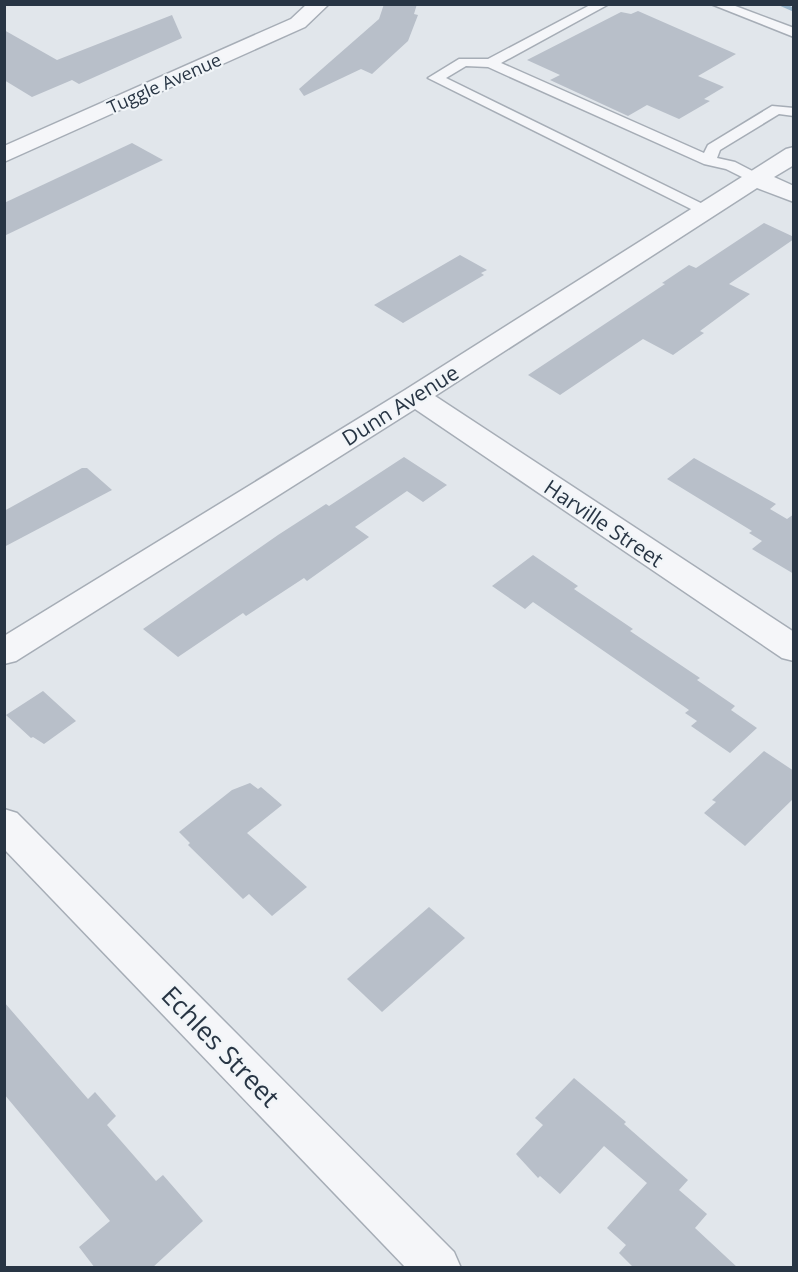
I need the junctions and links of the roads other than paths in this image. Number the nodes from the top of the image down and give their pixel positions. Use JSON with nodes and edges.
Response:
{"nodes":[{"id":1,"x":319,"y":4,"type":"edge"},
{"id":2,"x":603,"y":4,"type":"edge"},
{"id":3,"x":717,"y":4,"type":"edge"},
{"id":4,"x":794,"y":33,"type":"edge"},
{"id":5,"x":490,"y":63,"type":"junction"},
{"id":6,"x":794,"y":112,"type":"edge"},
{"id":7,"x":8,"y":149,"type":"edge"},
{"id":8,"x":794,"y":154,"type":"edge"},
{"id":9,"x":710,"y":161,"type":"junction"},
{"id":10,"x":757,"y":179,"type":"junction"},
{"id":11,"x":794,"y":195,"type":"edge"},
{"id":12,"x":706,"y":212,"type":"junction"},
{"id":13,"x":415,"y":396,"type":"junction"},
{"id":14,"x":794,"y":649,"type":"edge"},
{"id":15,"x":4,"y":652,"type":"edge"},
{"id":16,"x":4,"y":824,"type":"edge"},
{"id":17,"x":438,"y":1268,"type":"edge"}],
"edges":[{"from":1,"to":7,"type":"street","name":"Tuggle Avenue"},
{"from":2,"to":5,"type":"lane"},
{"from":3,"to":4,"type":"lane"},
{"from":5,"to":9,"type":"lane"},
{"from":5,"to":12,"type":"lane"},
{"from":6,"to":9,"type":"lane"},
{"from":8,"to":10,"type":"street","name":"Dunn Avenue"},
{"from":9,"to":10,"type":"lane"},
{"from":10,"to":11,"type":"street"},
{"from":10,"to":12,"type":"street","name":"Dunn Avenue"},
{"from":12,"to":13,"type":"street","name":"Dunn Avenue"},
{"from":13,"to":14,"type":"street","name":"Harville Street"},
{"from":13,"to":15,"type":"street","name":"Dunn Avenue"},
{"from":16,"to":17,"type":"street","name":"Echles Street"}]}
